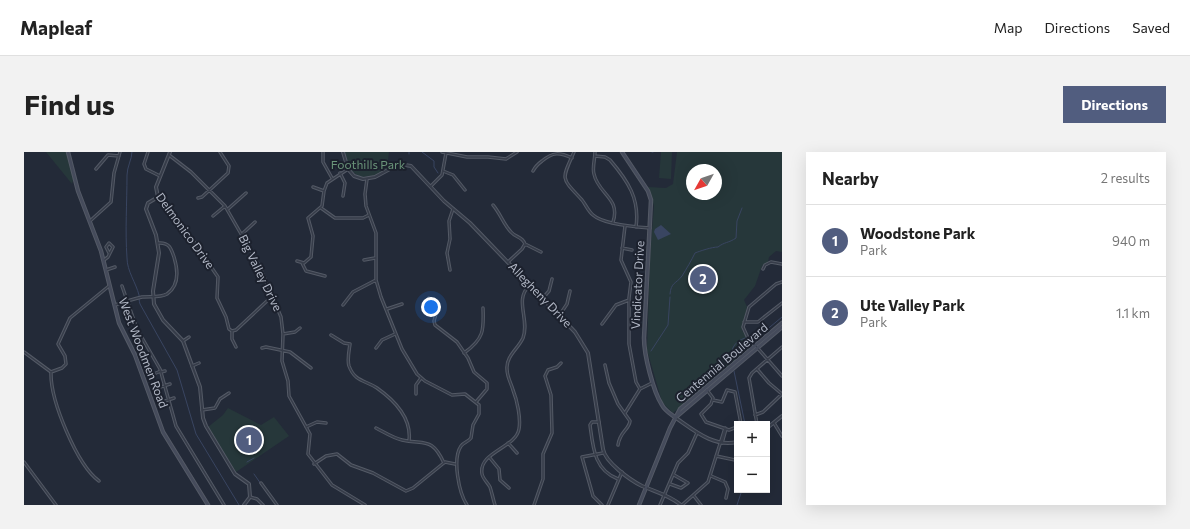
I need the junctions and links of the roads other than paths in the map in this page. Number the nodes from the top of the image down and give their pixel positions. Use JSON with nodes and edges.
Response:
{"nodes":[{"id":1,"x":68,"y":152,"type":"edge"},
{"id":2,"x":120,"y":152,"type":"edge"},
{"id":3,"x":148,"y":152,"type":"edge"},
{"id":4,"x":220,"y":152,"type":"edge"},
{"id":5,"x":323,"y":152,"type":"edge"},
{"id":6,"x":343,"y":152,"type":"edge"},
{"id":7,"x":442,"y":152,"type":"edge"},
{"id":8,"x":458,"y":152,"type":"edge"},
{"id":9,"x":517,"y":152,"type":"edge"},
{"id":10,"x":574,"y":152,"type":"edge"},
{"id":11,"x":595,"y":152,"type":"edge"},
{"id":12,"x":622,"y":152,"type":"edge"},
{"id":13,"x":169,"y":153,"type":"edge"},
{"id":14,"x":446,"y":153,"type":"junction"},
{"id":15,"x":457,"y":155,"type":"junction"},
{"id":16,"x":119,"y":156,"type":"junction"},
{"id":17,"x":595,"y":156,"type":"junction"},
{"id":18,"x":572,"y":158,"type":"junction"},
{"id":19,"x":96,"y":169,"type":"dead end"},
{"id":20,"x":348,"y":169,"type":"junction"},
{"id":21,"x":443,"y":171,"type":"junction"},
{"id":22,"x":533,"y":171,"type":"dead end"},
{"id":23,"x":340,"y":173,"type":"junction"},
{"id":24,"x":160,"y":176,"type":"junction"},
{"id":25,"x":332,"y":178,"type":"junction"},
{"id":26,"x":368,"y":180,"type":"junction"},
{"id":27,"x":431,"y":186,"type":"junction"},
{"id":28,"x":313,"y":187,"type":"dead end"},
{"id":29,"x":210,"y":190,"type":"junction"},
{"id":30,"x":465,"y":190,"type":"dead end"},
{"id":31,"x":324,"y":191,"type":"junction"},
{"id":32,"x":246,"y":194,"type":"dead end"},
{"id":33,"x":343,"y":196,"type":"dead end"},
{"id":34,"x":158,"y":197,"type":"junction"},
{"id":35,"x":198,"y":198,"type":"dead end"},
{"id":36,"x":493,"y":205,"type":"dead end"},
{"id":37,"x":225,"y":206,"type":"junction"},
{"id":38,"x":321,"y":208,"type":"junction"},
{"id":39,"x":453,"y":209,"type":"junction"},
{"id":40,"x":228,"y":210,"type":"junction"},
{"id":41,"x":369,"y":215,"type":"junction"},
{"id":42,"x":213,"y":216,"type":"dead end"},
{"id":43,"x":90,"y":221,"type":"junction"},
{"id":44,"x":255,"y":222,"type":"dead end"},
{"id":45,"x":613,"y":222,"type":"junction"},
{"id":46,"x":625,"y":226,"type":"junction"},
{"id":47,"x":636,"y":227,"type":"junction"},
{"id":48,"x":650,"y":228,"type":"junction"},
{"id":49,"x":242,"y":234,"type":"junction"},
{"id":50,"x":158,"y":243,"type":"junction"},
{"id":51,"x":525,"y":244,"type":"junction"},
{"id":52,"x":622,"y":248,"type":"junction"},
{"id":53,"x":632,"y":250,"type":"dead end"},
{"id":54,"x":541,"y":252,"type":"dead end"},
{"id":55,"x":109,"y":253,"type":"dead end"},
{"id":56,"x":375,"y":258,"type":"junction"},
{"id":57,"x":104,"y":260,"type":"junction"},
{"id":58,"x":364,"y":260,"type":"dead end"},
{"id":59,"x":297,"y":261,"type":"dead end"},
{"id":60,"x":508,"y":262,"type":"junction"},
{"id":61,"x":302,"y":263,"type":"junction"},
{"id":62,"x":782,"y":264,"type":"edge"},
{"id":63,"x":115,"y":267,"type":"dead end"},
{"id":64,"x":763,"y":269,"type":"dead end"},
{"id":65,"x":106,"y":270,"type":"junction"},
{"id":66,"x":450,"y":270,"type":"dead end"},
{"id":67,"x":325,"y":276,"type":"dead end"},
{"id":68,"x":552,"y":279,"type":"dead end"},
{"id":69,"x":376,"y":280,"type":"junction"},
{"id":70,"x":782,"y":282,"type":"edge"},
{"id":71,"x":109,"y":286,"type":"junction"},
{"id":72,"x":122,"y":286,"type":"dead end"},
{"id":73,"x":529,"y":286,"type":"junction"},
{"id":74,"x":570,"y":291,"type":"dead end"},
{"id":75,"x":153,"y":297,"type":"junction"},
{"id":76,"x":273,"y":298,"type":"junction"},
{"id":77,"x":429,"y":298,"type":"dead end"},
{"id":78,"x":542,"y":299,"type":"junction"},
{"id":79,"x":629,"y":300,"type":"junction"},
{"id":80,"x":126,"y":301,"type":"junction"},
{"id":81,"x":782,"y":303,"type":"edge"},
{"id":82,"x":402,"y":304,"type":"dead end"},
{"id":83,"x":113,"y":305,"type":"junction"},
{"id":84,"x":343,"y":305,"type":"dead end"},
{"id":85,"x":483,"y":308,"type":"dead end"},
{"id":86,"x":387,"y":309,"type":"junction"},
{"id":87,"x":559,"y":316,"type":"junction"},
{"id":88,"x":744,"y":322,"type":"junction"},
{"id":89,"x":782,"y":323,"type":"edge"},
{"id":90,"x":602,"y":324,"type":"dead end"},
{"id":91,"x":782,"y":327,"type":"edge"},
{"id":92,"x":300,"y":328,"type":"dead end"},
{"id":93,"x":232,"y":331,"type":"junction"},
{"id":94,"x":283,"y":334,"type":"junction"},
{"id":95,"x":395,"y":334,"type":"junction"},
{"id":96,"x":331,"y":335,"type":"dead end"},
{"id":97,"x":190,"y":337,"type":"dead end"},
{"id":98,"x":183,"y":341,"type":"junction"},
{"id":99,"x":236,"y":347,"type":"dead end"},
{"id":100,"x":756,"y":347,"type":"junction"},
{"id":101,"x":782,"y":347,"type":"edge"},
{"id":102,"x":262,"y":348,"type":"dead end"},
{"id":103,"x":376,"y":348,"type":"dead end"},
{"id":104,"x":282,"y":351,"type":"junction"},
{"id":105,"x":24,"y":352,"type":"edge"},
{"id":106,"x":464,"y":353,"type":"junction"},
{"id":107,"x":155,"y":358,"type":"junction"},
{"id":108,"x":150,"y":360,"type":"dead end"},
{"id":109,"x":767,"y":360,"type":"junction"},
{"id":110,"x":199,"y":363,"type":"dead end"},
{"id":111,"x":561,"y":364,"type":"dead end"},
{"id":112,"x":605,"y":365,"type":"dead end"},
{"id":113,"x":192,"y":366,"type":"junction"},
{"id":114,"x":311,"y":368,"type":"dead end"},
{"id":115,"x":730,"y":368,"type":"junction"},
{"id":116,"x":757,"y":369,"type":"junction"},
{"id":117,"x":165,"y":371,"type":"dead end"},
{"id":118,"x":51,"y":372,"type":"junction"},
{"id":119,"x":161,"y":372,"type":"junction"},
{"id":120,"x":156,"y":373,"type":"dead end"},
{"id":121,"x":782,"y":376,"type":"edge"},
{"id":122,"x":421,"y":378,"type":"junction"},
{"id":123,"x":653,"y":382,"type":"junction"},
{"id":124,"x":170,"y":384,"type":"dead end"},
{"id":125,"x":165,"y":386,"type":"junction"},
{"id":126,"x":160,"y":387,"type":"dead end"},
{"id":127,"x":640,"y":388,"type":"junction"},
{"id":128,"x":707,"y":390,"type":"junction"},
{"id":129,"x":229,"y":393,"type":"dead end"},
{"id":130,"x":416,"y":394,"type":"dead end"},
{"id":131,"x":174,"y":398,"type":"dead end"},
{"id":132,"x":169,"y":400,"type":"junction"},
{"id":133,"x":713,"y":400,"type":"junction"},
{"id":134,"x":165,"y":401,"type":"dead end"},
{"id":135,"x":476,"y":402,"type":"junction"},
{"id":136,"x":202,"y":410,"type":"junction"},
{"id":137,"x":625,"y":413,"type":"junction"},
{"id":138,"x":755,"y":415,"type":"junction"},
{"id":139,"x":782,"y":416,"type":"edge"},
{"id":140,"x":676,"y":418,"type":"junction"},
{"id":141,"x":740,"y":421,"type":"edge"},
{"id":142,"x":756,"y":421,"type":"edge"},
{"id":143,"x":599,"y":422,"type":"junction"},
{"id":144,"x":326,"y":423,"type":"dead end"},
{"id":145,"x":774,"y":423,"type":"junction"},
{"id":146,"x":556,"y":425,"type":"dead end"},
{"id":147,"x":553,"y":426,"type":"junction"},
{"id":148,"x":770,"y":426,"type":"edge"},
{"id":149,"x":306,"y":427,"type":"junction"},
{"id":150,"x":376,"y":428,"type":"dead end"},
{"id":151,"x":734,"y":428,"type":"edge"},
{"id":152,"x":725,"y":429,"type":"junction"},
{"id":153,"x":697,"y":432,"type":"junction"},
{"id":154,"x":782,"y":434,"type":"edge"},
{"id":155,"x":409,"y":441,"type":"junction"},
{"id":156,"x":508,"y":442,"type":"junction"},
{"id":157,"x":734,"y":442,"type":"edge"},
{"id":158,"x":721,"y":443,"type":"junction"},
{"id":159,"x":618,"y":445,"type":"dead end"},
{"id":160,"x":517,"y":453,"type":"dead end"},
{"id":161,"x":603,"y":453,"type":"junction"},
{"id":162,"x":594,"y":454,"type":"junction"},
{"id":163,"x":716,"y":456,"type":"junction"},
{"id":164,"x":490,"y":458,"type":"junction"},
{"id":165,"x":734,"y":460,"type":"edge"},
{"id":166,"x":24,"y":462,"type":"edge"},
{"id":167,"x":444,"y":463,"type":"junction"},
{"id":168,"x":314,"y":464,"type":"junction"},
{"id":169,"x":456,"y":464,"type":"junction"},
{"id":170,"x":622,"y":471,"type":"junction"},
{"id":171,"x":673,"y":475,"type":"junction"},
{"id":172,"x":711,"y":476,"type":"junction"},
{"id":173,"x":618,"y":479,"type":"junction"},
{"id":174,"x":99,"y":481,"type":"dead end"},
{"id":175,"x":730,"y":482,"type":"dead end"},
{"id":176,"x":261,"y":483,"type":"dead end"},
{"id":177,"x":670,"y":484,"type":"junction"},
{"id":178,"x":727,"y":484,"type":"junction"},
{"id":179,"x":509,"y":488,"type":"dead end"},
{"id":180,"x":647,"y":488,"type":"junction"},
{"id":181,"x":464,"y":489,"type":"dead end"},
{"id":182,"x":461,"y":490,"type":"junction"},
{"id":183,"x":665,"y":495,"type":"junction"},
{"id":184,"x":694,"y":496,"type":"junction"},
{"id":185,"x":250,"y":497,"type":"junction"},
{"id":186,"x":726,"y":498,"type":"dead end"},
{"id":187,"x":56,"y":505,"type":"edge"},
{"id":188,"x":208,"y":505,"type":"edge"},
{"id":189,"x":224,"y":505,"type":"edge"},
{"id":190,"x":244,"y":505,"type":"edge"},
{"id":191,"x":263,"y":505,"type":"edge"},
{"id":192,"x":277,"y":505,"type":"edge"},
{"id":193,"x":365,"y":505,"type":"edge"},
{"id":194,"x":467,"y":505,"type":"edge"},
{"id":195,"x":495,"y":505,"type":"edge"},
{"id":196,"x":534,"y":505,"type":"edge"},
{"id":197,"x":602,"y":505,"type":"edge"},
{"id":198,"x":608,"y":505,"type":"edge"},
{"id":199,"x":639,"y":505,"type":"edge"},
{"id":200,"x":660,"y":505,"type":"edge"},
{"id":201,"x":682,"y":505,"type":"edge"},
{"id":202,"x":701,"y":505,"type":"edge"}],
"edges":[{"from":1,"to":43,"type":"main road","name":"West Woodmen Road"},
{"from":2,"to":16,"type":"street"},
{"from":3,"to":24,"type":"street"},
{"from":4,"to":29,"type":"street"},
{"from":5,"to":25,"type":"street"},
{"from":6,"to":20,"type":"street"},
{"from":7,"to":14,"type":"street"},
{"from":8,"to":15,"type":"street"},
{"from":9,"to":15,"type":"street"},
{"from":10,"to":18,"type":"street"},
{"from":11,"to":17,"type":"street"},
{"from":12,"to":48,"type":"main road","name":"Vindicator Drive"},
{"from":13,"to":24,"type":"street","name":"Delmonico Drive"},
{"from":13,"to":29,"type":"street","name":"Big Valley Drive"},
{"from":14,"to":15,"type":"street"},
{"from":14,"to":21,"type":"street"},
{"from":16,"to":19,"type":"street"},
{"from":16,"to":43,"type":"street"},
{"from":17,"to":45,"type":"street"},
{"from":17,"to":47,"type":"street"},
{"from":18,"to":22,"type":"street"},
{"from":18,"to":45,"type":"street"},
{"from":20,"to":23,"type":"street"},
{"from":20,"to":26,"type":"street"},
{"from":21,"to":27,"type":"street"},
{"from":21,"to":30,"type":"street"},
{"from":23,"to":25,"type":"street"},
{"from":23,"to":33,"type":"street"},
{"from":24,"to":34,"type":"street","name":"Delmonico Drive"},
{"from":25,"to":31,"type":"street"},
{"from":26,"to":27,"type":"street","name":"Allegheny Drive"},
{"from":26,"to":41,"type":"street"},
{"from":27,"to":39,"type":"street","name":"Allegheny Drive"},
{"from":28,"to":31,"type":"street"},
{"from":29,"to":35,"type":"street"},
{"from":29,"to":37,"type":"street","name":"Big Valley Drive"},
{"from":31,"to":38,"type":"street"},
{"from":32,"to":40,"type":"street"},
{"from":34,"to":50,"type":"street"},
{"from":34,"to":93,"type":"street","name":"Delmonico Drive"},
{"from":36,"to":51,"type":"street"},
{"from":37,"to":40,"type":"street","name":"Big Valley Drive"},
{"from":37,"to":42,"type":"street"},
{"from":38,"to":41,"type":"street"},
{"from":38,"to":61,"type":"street"},
{"from":39,"to":60,"type":"street","name":"Allegheny Drive"},
{"from":39,"to":66,"type":"street"},
{"from":40,"to":49,"type":"street","name":"Big Valley Drive"},
{"from":41,"to":56,"type":"street"},
{"from":43,"to":57,"type":"main road","name":"West Woodmen Road"},
{"from":44,"to":49,"type":"street"},
{"from":45,"to":46,"type":"street"},
{"from":46,"to":47,"type":"street"},
{"from":46,"to":52,"type":"street"},
{"from":47,"to":48,"type":"street"},
{"from":48,"to":123,"type":"main road","name":"Vindicator Drive"},
{"from":49,"to":76,"type":"street","name":"Big Valley Drive"},
{"from":50,"to":75,"type":"street"},
{"from":50,"to":75,"type":"street"},
{"from":51,"to":54,"type":"street"},
{"from":51,"to":60,"type":"street"},
{"from":52,"to":53,"type":"street"},
{"from":52,"to":79,"type":"street"},
{"from":55,"to":57,"type":"street"},
{"from":56,"to":58,"type":"street"},
{"from":56,"to":69,"type":"street"},
{"from":57,"to":65,"type":"main road","name":"West Woodmen Road"},
{"from":59,"to":61,"type":"street"},
{"from":60,"to":73,"type":"street","name":"Allegheny Drive"},
{"from":61,"to":67,"type":"street"},
{"from":62,"to":64,"type":"street"},
{"from":63,"to":65,"type":"street"},
{"from":65,"to":71,"type":"main road","name":"West Woodmen Road"},
{"from":68,"to":78,"type":"street"},
{"from":69,"to":84,"type":"street"},
{"from":69,"to":86,"type":"street"},
{"from":70,"to":88,"type":"street"},
{"from":71,"to":83,"type":"main road","name":"West Woodmen Road"},
{"from":71,"to":118,"type":"street"},
{"from":72,"to":80,"type":"street"},
{"from":73,"to":78,"type":"street","name":"Allegheny Drive"},
{"from":73,"to":156,"type":"street"},
{"from":74,"to":87,"type":"street"},
{"from":75,"to":80,"type":"street"},
{"from":75,"to":98,"type":"street"},
{"from":76,"to":93,"type":"street"},
{"from":76,"to":94,"type":"street","name":"Big Valley Drive"},
{"from":77,"to":106,"type":"street"},
{"from":78,"to":87,"type":"street","name":"Allegheny Drive"},
{"from":79,"to":90,"type":"street"},
{"from":79,"to":127,"type":"street"},
{"from":80,"to":83,"type":"street"},
{"from":80,"to":107,"type":"street"},
{"from":81,"to":88,"type":"street"},
{"from":82,"to":86,"type":"street"},
{"from":83,"to":188,"type":"main road","name":"West Woodmen Road"},
{"from":85,"to":106,"type":"street"},
{"from":86,"to":95,"type":"street"},
{"from":87,"to":143,"type":"street","name":"Allegheny Drive"},
{"from":88,"to":100,"type":"street"},
{"from":89,"to":100,"type":"main road","name":"Centennial Boulevard"},
{"from":91,"to":100,"type":"main road","name":"Centennial Boulevard"},
{"from":92,"to":94,"type":"street"},
{"from":93,"to":99,"type":"street","name":"Delmonico Drive"},
{"from":94,"to":104,"type":"street","name":"Big Valley Drive"},
{"from":95,"to":103,"type":"street"},
{"from":95,"to":122,"type":"street"},
{"from":96,"to":155,"type":"street"},
{"from":97,"to":98,"type":"street"},
{"from":98,"to":113,"type":"street"},
{"from":100,"to":109,"type":"street"},
{"from":100,"to":115,"type":"main road","name":"Centennial Boulevard"},
{"from":101,"to":109,"type":"street"},
{"from":102,"to":104,"type":"street"},
{"from":104,"to":114,"type":"street"},
{"from":104,"to":149,"type":"street","name":"Big Valley Drive"},
{"from":105,"to":118,"type":"street"},
{"from":106,"to":135,"type":"street"},
{"from":107,"to":108,"type":"street"},
{"from":107,"to":119,"type":"street"},
{"from":109,"to":116,"type":"street"},
{"from":109,"to":121,"type":"street"},
{"from":110,"to":113,"type":"street"},
{"from":111,"to":147,"type":"street"},
{"from":112,"to":137,"type":"street"},
{"from":113,"to":136,"type":"street"},
{"from":115,"to":128,"type":"main road","name":"Centennial Boulevard"},
{"from":115,"to":140,"type":"main road","name":"Centennial Boulevard"},
{"from":116,"to":138,"type":"street"},
{"from":116,"to":138,"type":"street"},
{"from":117,"to":119,"type":"street"},
{"from":118,"to":174,"type":"street"},
{"from":119,"to":120,"type":"street"},
{"from":119,"to":125,"type":"street"},
{"from":122,"to":130,"type":"street"},
{"from":122,"to":135,"type":"street"},
{"from":123,"to":127,"type":"street"},
{"from":123,"to":140,"type":"main road","name":"Vindicator Drive"},
{"from":124,"to":125,"type":"street"},
{"from":125,"to":126,"type":"street"},
{"from":125,"to":132,"type":"street"},
{"from":127,"to":137,"type":"street"},
{"from":128,"to":133,"type":"street"},
{"from":128,"to":140,"type":"main road","name":"Centennial Boulevard"},
{"from":129,"to":136,"type":"street"},
{"from":131,"to":132,"type":"street"},
{"from":132,"to":134,"type":"street"},
{"from":132,"to":189,"type":"street"},
{"from":133,"to":141,"type":"street"},
{"from":133,"to":152,"type":"street"},
{"from":135,"to":169,"type":"street"},
{"from":136,"to":185,"type":"street"},
{"from":137,"to":159,"type":"street"},
{"from":138,"to":142,"type":"street"},
{"from":139,"to":145,"type":"street"},
{"from":140,"to":153,"type":"street"},
{"from":140,"to":180,"type":"main road","name":"Centennial Boulevard"},
{"from":143,"to":161,"type":"street","name":"Allegheny Drive"},
{"from":143,"to":162,"type":"street"},
{"from":144,"to":149,"type":"street"},
{"from":145,"to":148,"type":"street"},
{"from":145,"to":154,"type":"street"},
{"from":146,"to":147,"type":"street"},
{"from":147,"to":196,"type":"street"},
{"from":149,"to":168,"type":"street","name":"Big Valley Drive"},
{"from":150,"to":155,"type":"street"},
{"from":151,"to":152,"type":"street"},
{"from":152,"to":158,"type":"street"},
{"from":153,"to":158,"type":"street"},
{"from":153,"to":171,"type":"street"},
{"from":155,"to":167,"type":"street"},
{"from":156,"to":160,"type":"street"},
{"from":156,"to":164,"type":"street"},
{"from":157,"to":158,"type":"street"},
{"from":158,"to":163,"type":"street"},
{"from":161,"to":162,"type":"street"},
{"from":161,"to":170,"type":"street"},
{"from":162,"to":173,"type":"street"},
{"from":162,"to":197,"type":"street"},
{"from":163,"to":165,"type":"street"},
{"from":163,"to":172,"type":"street"},
{"from":164,"to":179,"type":"street"},
{"from":164,"to":195,"type":"street"},
{"from":166,"to":187,"type":"street"},
{"from":167,"to":168,"type":"street"},
{"from":167,"to":169,"type":"street"},
{"from":168,"to":193,"type":"street"},
{"from":169,"to":182,"type":"street"},
{"from":170,"to":173,"type":"street"},
{"from":170,"to":180,"type":"street"},
{"from":171,"to":177,"type":"street"},
{"from":171,"to":177,"type":"street"},
{"from":172,"to":178,"type":"street"},
{"from":172,"to":184,"type":"street"},
{"from":173,"to":198,"type":"street"},
{"from":175,"to":178,"type":"street"},
{"from":176,"to":192,"type":"street"},
{"from":177,"to":183,"type":"street"},
{"from":178,"to":186,"type":"street"},
{"from":180,"to":183,"type":"street"},
{"from":180,"to":199,"type":"main road","name":"Centennial Boulevard"},
{"from":181,"to":182,"type":"street"},
{"from":182,"to":194,"type":"street"},
{"from":183,"to":200,"type":"street"},
{"from":183,"to":201,"type":"street"},
{"from":184,"to":201,"type":"street"},
{"from":184,"to":202,"type":"street"},
{"from":185,"to":190,"type":"street"},
{"from":185,"to":191,"type":"street"}]}
